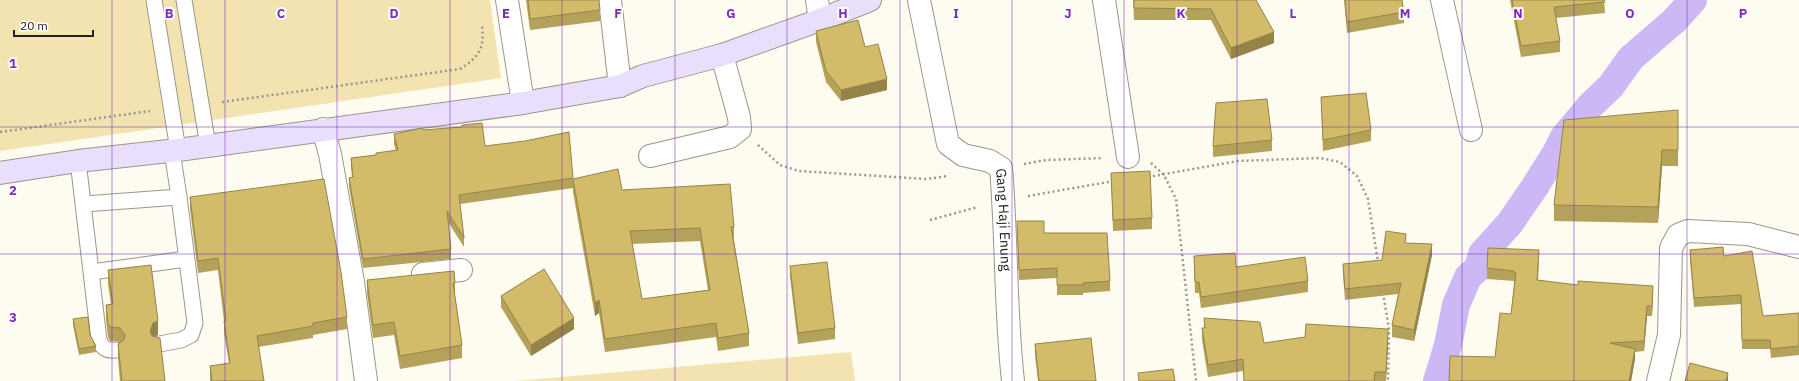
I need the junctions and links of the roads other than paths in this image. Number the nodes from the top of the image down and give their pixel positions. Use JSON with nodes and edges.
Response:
{"nodes":[{"id":1,"x":154,"y":0,"type":"edge"},
{"id":2,"x":184,"y":0,"type":"edge"},
{"id":3,"x":507,"y":0,"type":"edge"},
{"id":4,"x":610,"y":0,"type":"edge"},
{"id":5,"x":870,"y":0,"type":"edge"},
{"id":6,"x":919,"y":0,"type":"edge"},
{"id":7,"x":1104,"y":0,"type":"edge"},
{"id":8,"x":1442,"y":0,"type":"edge"},
{"id":9,"x":818,"y":10,"type":"edge"},
{"id":10,"x":722,"y":56,"type":"junction"},
{"id":11,"x":620,"y":86,"type":"junction"},
{"id":12,"x":523,"y":103,"type":"junction"},
{"id":13,"x":323,"y":129,"type":"junction"},
{"id":14,"x":1471,"y":130,"type":"dead end"},
{"id":15,"x":208,"y":146,"type":"junction"},
{"id":16,"x":175,"y":150,"type":"junction"},
{"id":17,"x":650,"y":156,"type":"dead end"},
{"id":18,"x":1128,"y":157,"type":"dead end"},
{"id":19,"x":78,"y":160,"type":"junction"},
{"id":20,"x":0,"y":173,"type":"edge"},
{"id":21,"x":179,"y":197,"type":"junction"},
{"id":22,"x":84,"y":204,"type":"junction"},
{"id":23,"x":1799,"y":247,"type":"edge"},
{"id":24,"x":186,"y":259,"type":"junction"},
{"id":25,"x":461,"y":270,"type":"dead end"},
{"id":26,"x":92,"y":272,"type":"junction"},
{"id":27,"x":407,"y":276,"type":"edge"},
{"id":28,"x":376,"y":279,"type":"edge"},
{"id":29,"x":352,"y":282,"type":"junction"},
{"id":30,"x":159,"y":344,"type":"edge"},
{"id":31,"x":116,"y":350,"type":"dead end"},
{"id":32,"x":366,"y":381,"type":"edge"},
{"id":33,"x":1013,"y":381,"type":"edge"},
{"id":34,"x":1658,"y":381,"type":"edge"}],
"edges":[{"from":1,"to":16,"type":"lane"},
{"from":2,"to":15,"type":"lane"},
{"from":3,"to":12,"type":"street"},
{"from":4,"to":11,"type":"street"},
{"from":5,"to":9,"type":"main road"},
{"from":6,"to":33,"type":"street","name":"Gang Haji Enung"},
{"from":7,"to":18,"type":"street"},
{"from":8,"to":14,"type":"street"},
{"from":9,"to":10,"type":"main road"},
{"from":10,"to":11,"type":"main road"},
{"from":10,"to":17,"type":"street"},
{"from":11,"to":12,"type":"main road"},
{"from":12,"to":13,"type":"main road"},
{"from":13,"to":15,"type":"main road"},
{"from":13,"to":29,"type":"street"},
{"from":15,"to":16,"type":"main road"},
{"from":16,"to":19,"type":"main road"},
{"from":16,"to":21,"type":"lane"},
{"from":19,"to":20,"type":"main road"},
{"from":19,"to":22,"type":"lane"},
{"from":21,"to":22,"type":"lane"},
{"from":21,"to":24,"type":"lane"},
{"from":22,"to":26,"type":"lane"},
{"from":23,"to":34,"type":"street"},
{"from":24,"to":26,"type":"lane"},
{"from":24,"to":30,"type":"lane"},
{"from":25,"to":27,"type":"street"},
{"from":26,"to":31,"type":"lane"},
{"from":28,"to":29,"type":"street"},
{"from":29,"to":32,"type":"street"}]}
